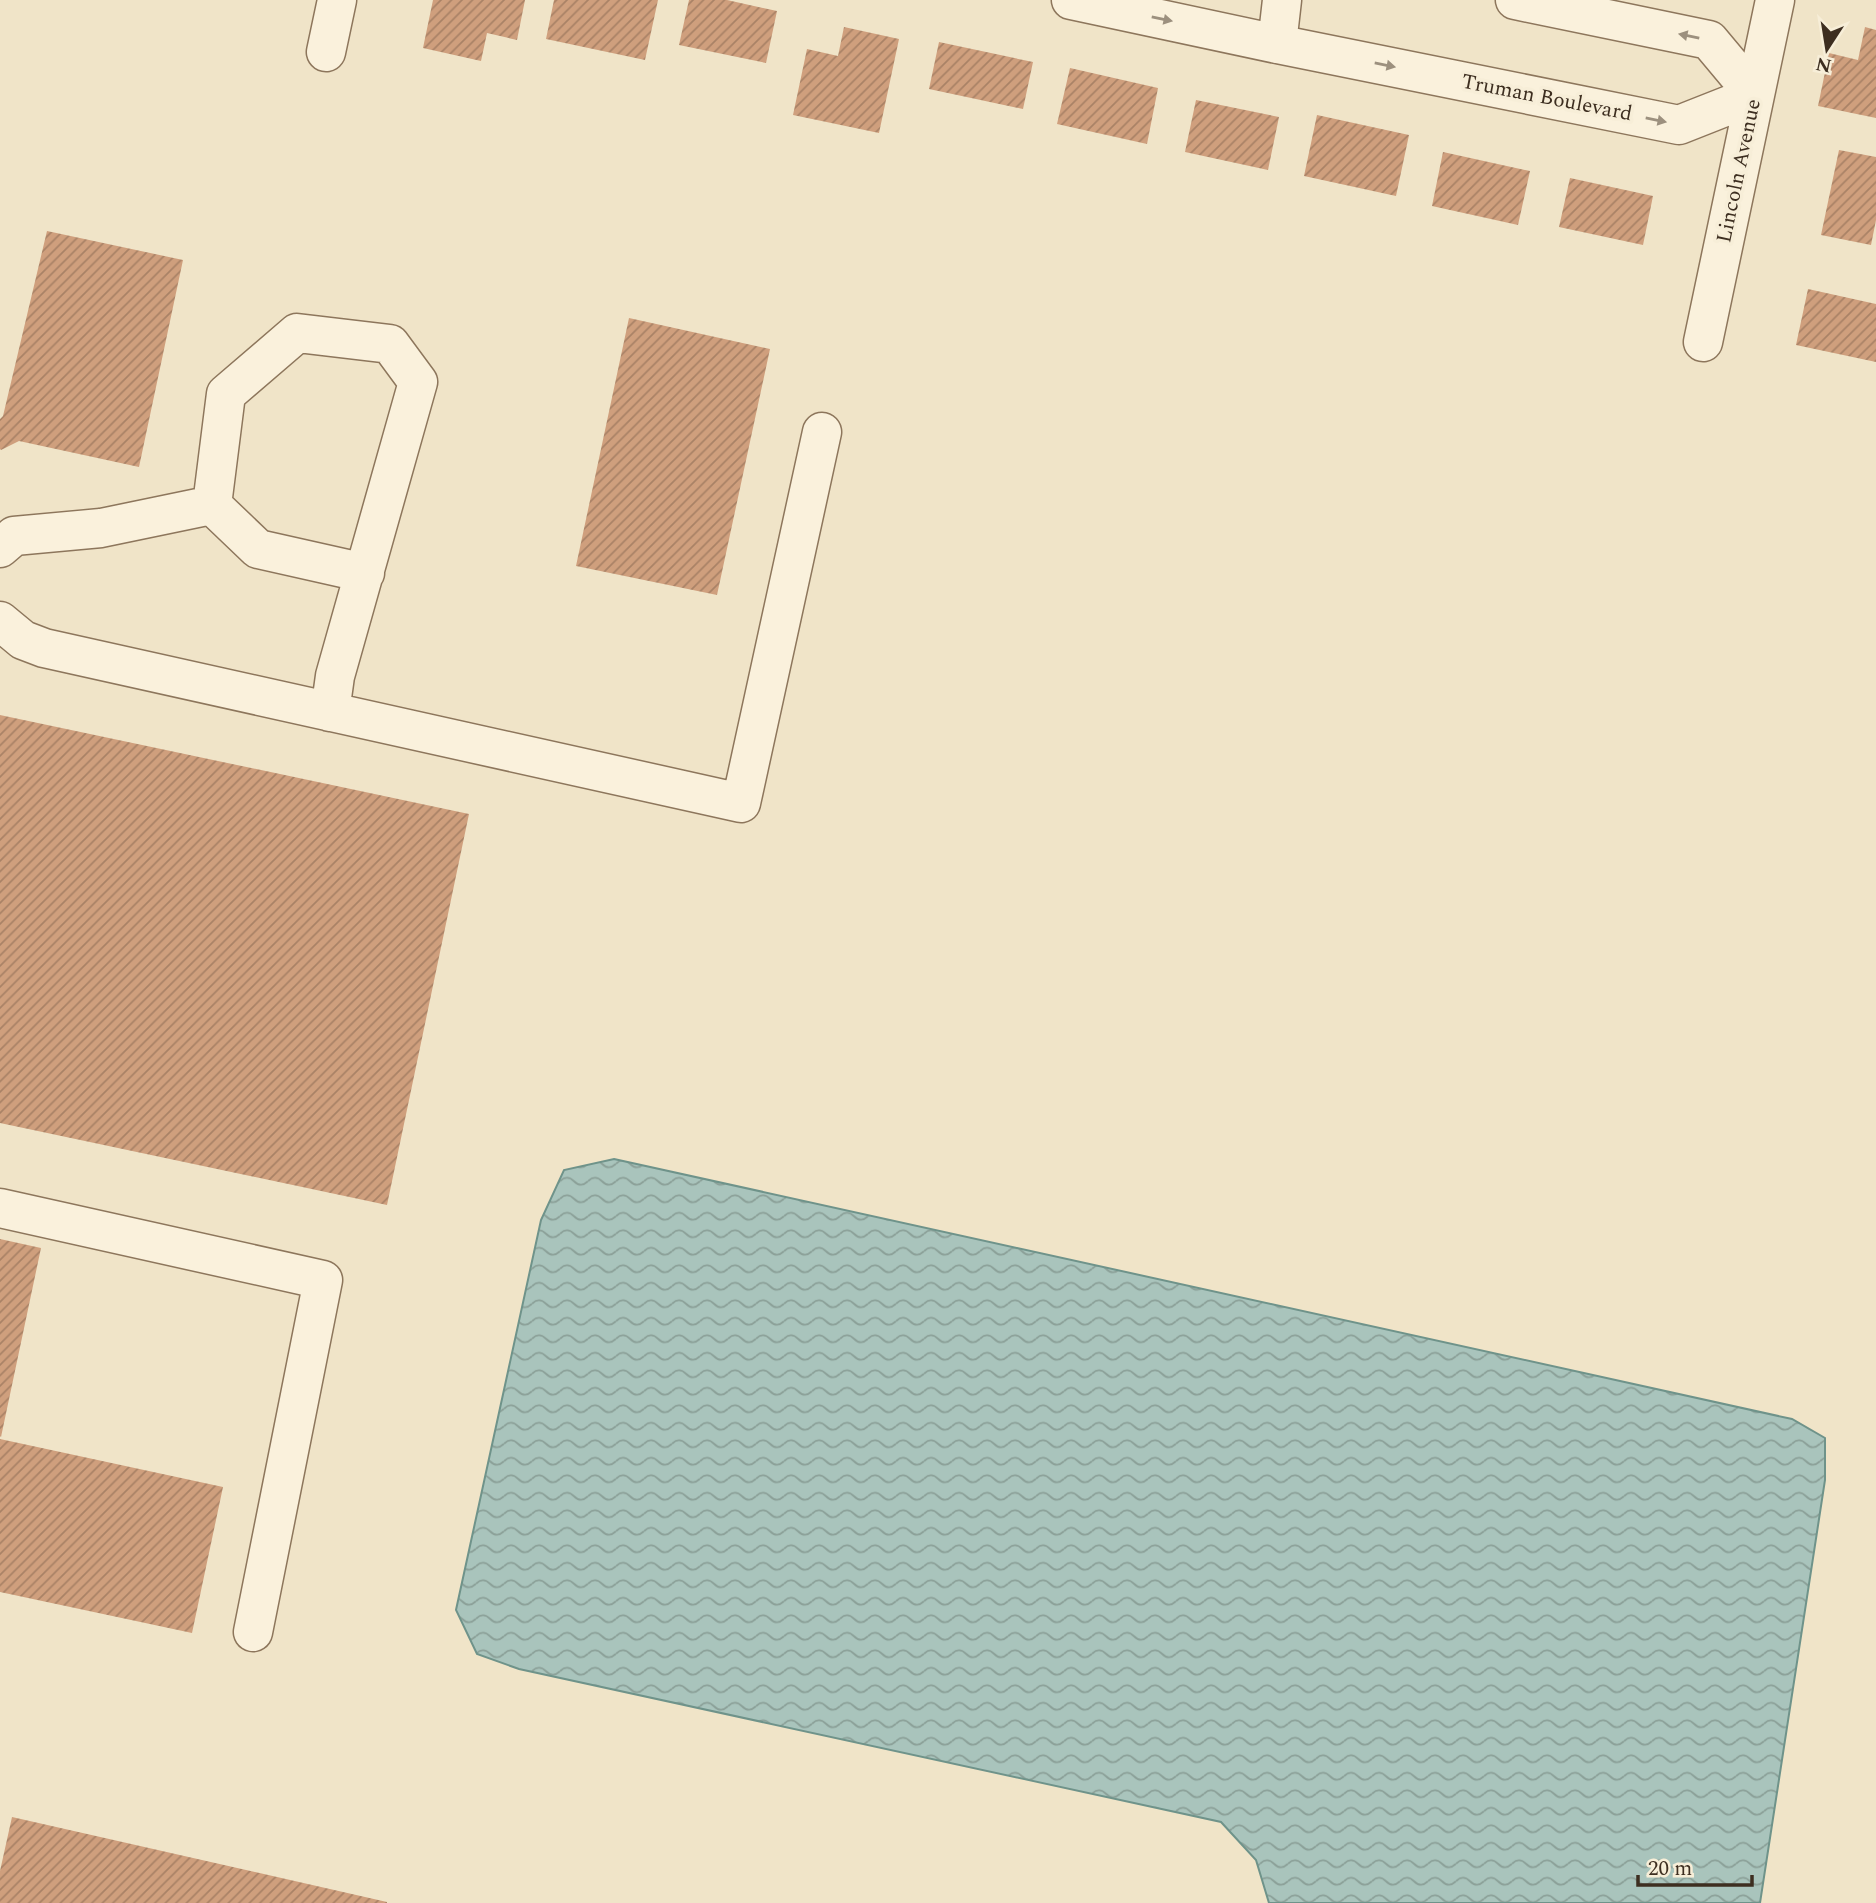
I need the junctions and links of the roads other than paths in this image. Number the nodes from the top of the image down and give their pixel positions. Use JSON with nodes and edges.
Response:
{"nodes":[{"id":1,"x":337,"y":0,"type":"edge"},
{"id":2,"x":1071,"y":0,"type":"edge"},
{"id":3,"x":1282,"y":0,"type":"edge"},
{"id":4,"x":1515,"y":0,"type":"edge"},
{"id":5,"x":1775,"y":0,"type":"edge"},
{"id":6,"x":1277,"y":44,"type":"junction"},
{"id":7,"x":326,"y":52,"type":"dead end"},
{"id":8,"x":1755,"y":95,"type":"junction"},
{"id":9,"x":1703,"y":342,"type":"dead end"},
{"id":10,"x":822,"y":432,"type":"dead end"},
{"id":11,"x":212,"y":505,"type":"junction"},
{"id":12,"x":0,"y":548,"type":"edge"},
{"id":13,"x":365,"y":573,"type":"junction"},
{"id":14,"x":0,"y":621,"type":"edge"},
{"id":15,"x":330,"y":712,"type":"junction"},
{"id":16,"x":0,"y":1208,"type":"edge"},
{"id":17,"x":253,"y":1632,"type":"dead end"}],
"edges":[{"from":1,"to":7,"type":"street"},
{"from":2,"to":6,"type":"street","name":"Truman Boulevard","one_way":true},
{"from":3,"to":6,"type":"street"},
{"from":8,"to":4,"type":"street","one_way":true},
{"from":5,"to":8,"type":"street","name":"Lincoln Avenue"},
{"from":6,"to":8,"type":"street","name":"Truman Boulevard","one_way":true},
{"from":8,"to":9,"type":"street","name":"Lincoln Avenue"},
{"from":10,"to":15,"type":"street"},
{"from":11,"to":12,"type":"street"},
{"from":11,"to":13,"type":"street"},
{"from":11,"to":13,"type":"street"},
{"from":13,"to":15,"type":"street"},
{"from":14,"to":15,"type":"street"},
{"from":16,"to":17,"type":"street"}]}
